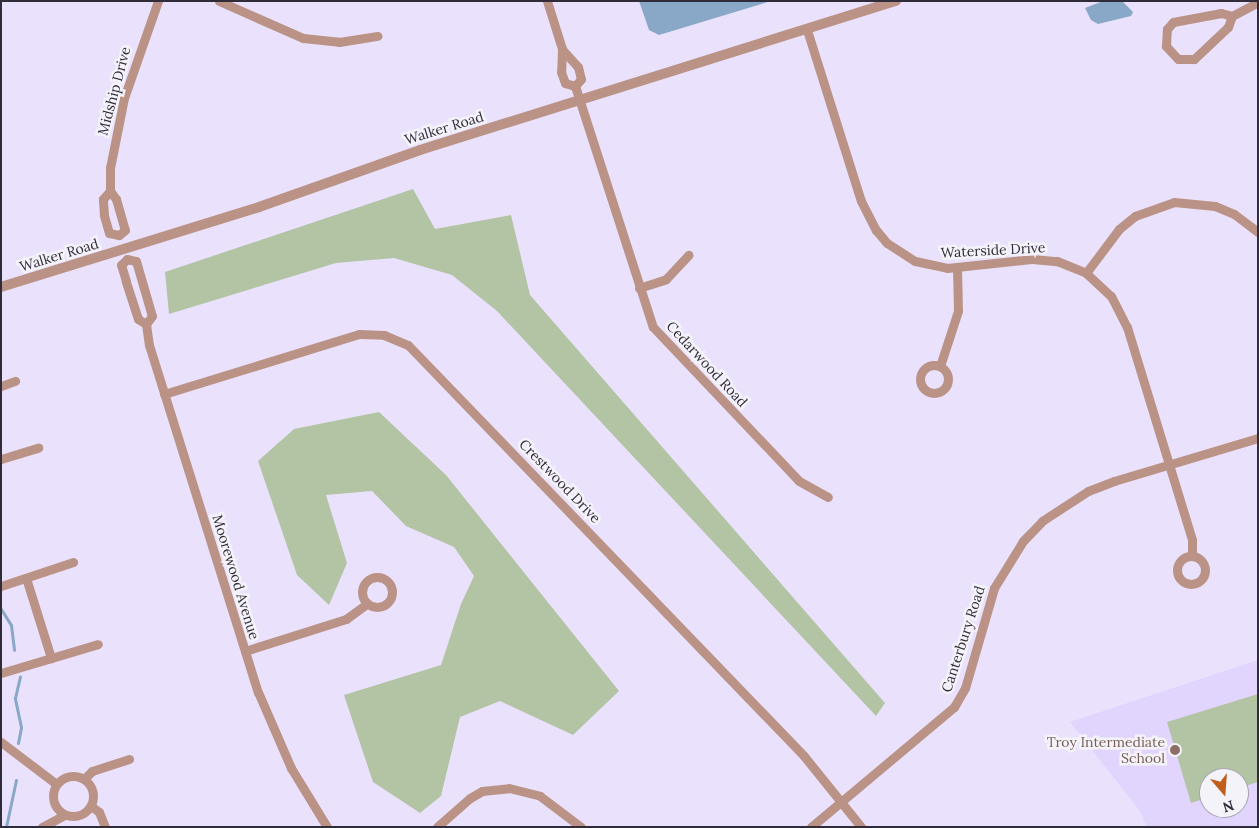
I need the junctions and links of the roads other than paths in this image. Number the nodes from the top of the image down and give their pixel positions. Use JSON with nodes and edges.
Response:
{"nodes":[{"id":1,"x":158,"y":1,"type":"edge"},
{"id":2,"x":219,"y":1,"type":"edge"},
{"id":3,"x":547,"y":1,"type":"edge"},
{"id":4,"x":896,"y":1,"type":"edge"},
{"id":5,"x":1258,"y":2,"type":"edge"},
{"id":6,"x":1232,"y":16,"type":"junction"},
{"id":7,"x":807,"y":30,"type":"junction"},
{"id":8,"x":378,"y":36,"type":"dead end"},
{"id":9,"x":562,"y":49,"type":"junction"},
{"id":10,"x":575,"y":86,"type":"junction"},
{"id":11,"x":579,"y":101,"type":"junction"},
{"id":12,"x":110,"y":191,"type":"junction"},
{"id":13,"x":1258,"y":232,"type":"edge"},
{"id":14,"x":120,"y":236,"type":"junction"},
{"id":15,"x":125,"y":254,"type":"junction"},
{"id":16,"x":688,"y":255,"type":"dead end"},
{"id":17,"x":957,"y":268,"type":"junction"},
{"id":18,"x":1086,"y":274,"type":"junction"},
{"id":19,"x":1,"y":287,"type":"edge"},
{"id":20,"x":639,"y":288,"type":"junction"},
{"id":21,"x":146,"y":324,"type":"junction"},
{"id":22,"x":940,"y":366,"type":"dead end"},
{"id":23,"x":15,"y":381,"type":"dead end"},
{"id":24,"x":1,"y":386,"type":"edge"},
{"id":25,"x":164,"y":394,"type":"junction"},
{"id":26,"x":1258,"y":438,"type":"edge"},
{"id":27,"x":38,"y":448,"type":"dead end"},
{"id":28,"x":1,"y":459,"type":"edge"},
{"id":29,"x":1169,"y":464,"type":"junction"},
{"id":30,"x":828,"y":498,"type":"dead end"},
{"id":31,"x":1192,"y":556,"type":"dead end"},
{"id":32,"x":73,"y":562,"type":"dead end"},
{"id":33,"x":26,"y":578,"type":"junction"},
{"id":34,"x":1,"y":586,"type":"edge"},
{"id":35,"x":367,"y":604,"type":"dead end"},
{"id":36,"x":98,"y":644,"type":"dead end"},
{"id":37,"x":245,"y":651,"type":"junction"},
{"id":38,"x":51,"y":658,"type":"junction"},
{"id":39,"x":1,"y":673,"type":"edge"},
{"id":40,"x":1,"y":742,"type":"edge"},
{"id":41,"x":130,"y":759,"type":"dead end"},
{"id":42,"x":84,"y":779,"type":"junction"},
{"id":43,"x":55,"y":784,"type":"junction"},
{"id":44,"x":842,"y":801,"type":"junction"},
{"id":45,"x":91,"y":806,"type":"junction"},
{"id":46,"x":65,"y":815,"type":"junction"},
{"id":47,"x":42,"y":827,"type":"edge"},
{"id":48,"x":105,"y":827,"type":"edge"},
{"id":49,"x":327,"y":827,"type":"edge"},
{"id":50,"x":437,"y":827,"type":"edge"},
{"id":51,"x":581,"y":827,"type":"edge"},
{"id":52,"x":811,"y":827,"type":"edge"},
{"id":53,"x":862,"y":827,"type":"edge"}],
"edges":[{"from":1,"to":12,"type":"street","name":"Midship Drive"},
{"from":2,"to":8,"type":"street"},
{"from":3,"to":9,"type":"street"},
{"from":4,"to":7,"type":"street","name":"Walker Road"},
{"from":5,"to":6,"type":"street"},
{"from":6,"to":6,"type":"street"},
{"from":7,"to":11,"type":"street","name":"Walker Road"},
{"from":7,"to":17,"type":"street","name":"Waterside Drive"},
{"from":9,"to":10,"type":"street"},
{"from":9,"to":10,"type":"street"},
{"from":10,"to":11,"type":"street","name":"Cedarwood Road"},
{"from":11,"to":15,"type":"street","name":"Walker Road"},
{"from":11,"to":20,"type":"street","name":"Cedarwood Road"},
{"from":12,"to":14,"type":"street","name":"Midship Drive"},
{"from":12,"to":14,"type":"street","name":"Midship Drive"},
{"from":13,"to":18,"type":"street"},
{"from":14,"to":15,"type":"street","name":"Midship Drive"},
{"from":15,"to":19,"type":"street","name":"Walker Road"},
{"from":15,"to":21,"type":"street","name":"Moorewood Avenue"},
{"from":15,"to":21,"type":"street","name":"Moorewood Avenue"},
{"from":16,"to":20,"type":"street"},
{"from":17,"to":18,"type":"street","name":"Waterside Drive"},
{"from":17,"to":22,"type":"street"},
{"from":18,"to":29,"type":"street","name":"Waterside Drive"},
{"from":20,"to":30,"type":"street","name":"Cedarwood Road"},
{"from":21,"to":25,"type":"street","name":"Moorewood Avenue"},
{"from":23,"to":24,"type":"street"},
{"from":25,"to":37,"type":"street","name":"Moorewood Avenue"},
{"from":25,"to":44,"type":"street","name":"Crestwood Drive"},
{"from":26,"to":29,"type":"street","name":"Canterbury Road"},
{"from":27,"to":28,"type":"street"},
{"from":29,"to":31,"type":"street","name":"Waterside Drive"},
{"from":29,"to":44,"type":"street","name":"Canterbury Road"},
{"from":32,"to":33,"type":"street"},
{"from":33,"to":34,"type":"street"},
{"from":33,"to":38,"type":"street"},
{"from":35,"to":37,"type":"street"},
{"from":36,"to":38,"type":"street"},
{"from":37,"to":49,"type":"street","name":"Moorewood Avenue"},
{"from":38,"to":39,"type":"street"},
{"from":40,"to":43,"type":"street"},
{"from":41,"to":42,"type":"street"},
{"from":42,"to":43,"type":"street"},
{"from":42,"to":45,"type":"street"},
{"from":43,"to":46,"type":"street"},
{"from":44,"to":52,"type":"street","name":"Canterbury Road"},
{"from":44,"to":53,"type":"street","name":"Crestwood Drive"},
{"from":45,"to":46,"type":"street"},
{"from":45,"to":48,"type":"street"},
{"from":46,"to":47,"type":"street"},
{"from":50,"to":51,"type":"street"}]}
